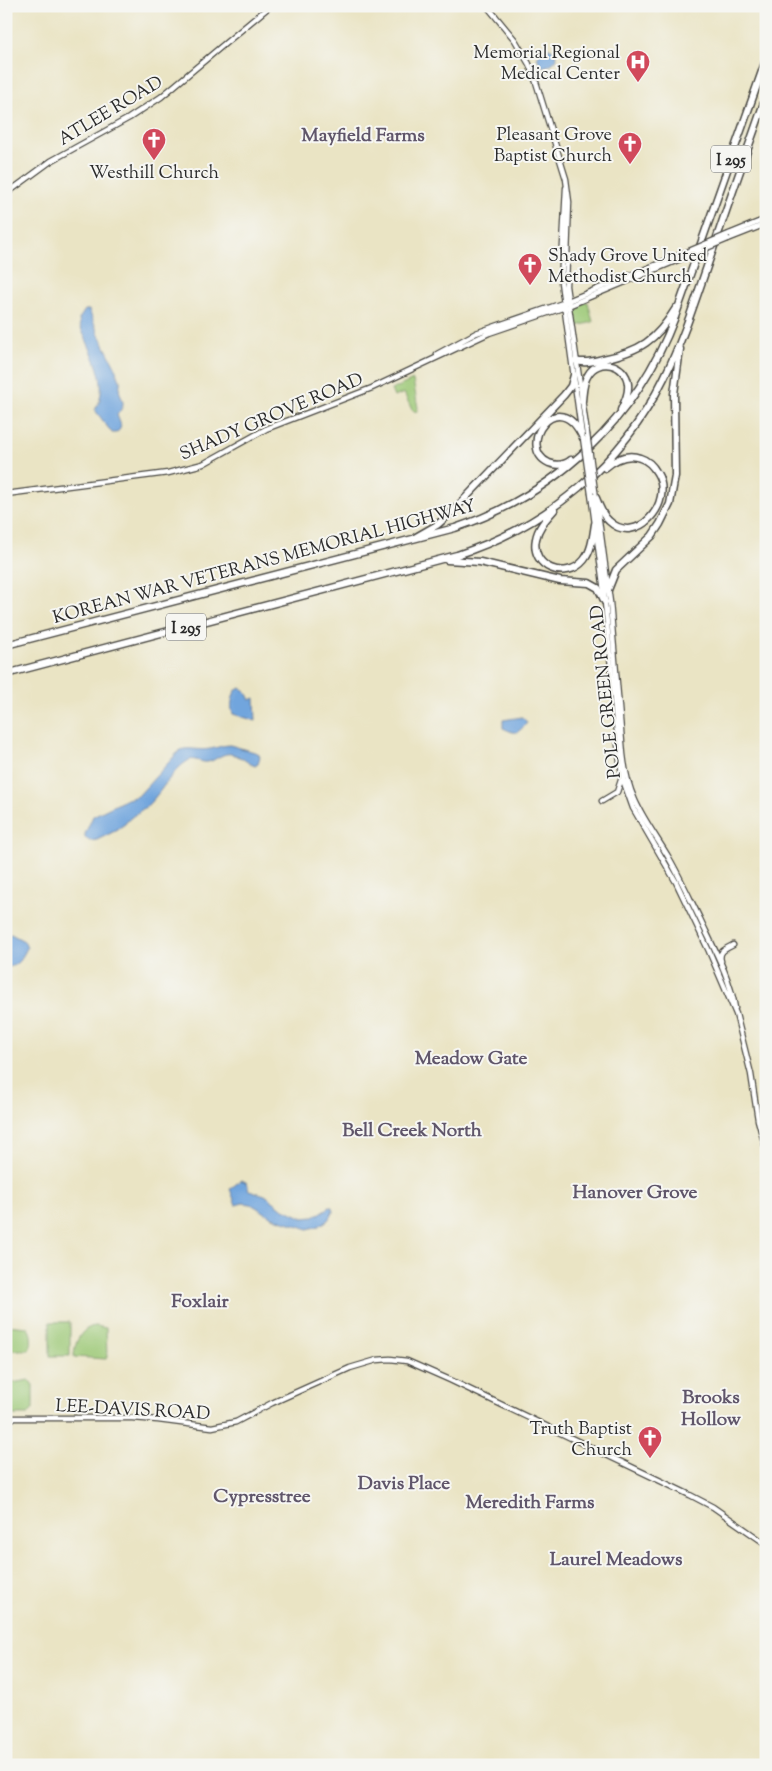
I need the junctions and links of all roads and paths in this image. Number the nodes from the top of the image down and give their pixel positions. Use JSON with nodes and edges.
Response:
{"nodes":[{"id":1,"x":270,"y":6,"type":"edge"},
{"id":2,"x":487,"y":6,"type":"edge"},
{"id":3,"x":766,"y":60,"type":"edge"},
{"id":4,"x":766,"y":97,"type":"edge"},
{"id":5,"x":6,"y":194,"type":"edge"},
{"id":6,"x":766,"y":219,"type":"edge"},
{"id":7,"x":766,"y":224,"type":"edge"},
{"id":8,"x":729,"y":236,"type":"junction"},
{"id":9,"x":684,"y":294,"type":"junction"},
{"id":10,"x":566,"y":305,"type":"junction"},
{"id":11,"x":684,"y":332,"type":"junction"},
{"id":12,"x":576,"y":361,"type":"junction"},
{"id":13,"x":574,"y":375,"type":"junction"},
{"id":14,"x":582,"y":401,"type":"junction"},
{"id":15,"x":616,"y":420,"type":"junction"},
{"id":16,"x":585,"y":436,"type":"junction"},
{"id":17,"x":581,"y":456,"type":"junction"},
{"id":18,"x":594,"y":476,"type":"junction"},
{"id":19,"x":6,"y":494,"type":"edge"},
{"id":20,"x":594,"y":494,"type":"junction"},
{"id":21,"x":559,"y":504,"type":"junction"},
{"id":22,"x":595,"y":524,"type":"junction"},
{"id":23,"x":409,"y":541,"type":"junction"},
{"id":24,"x":438,"y":560,"type":"junction"},
{"id":25,"x":608,"y":590,"type":"junction"},
{"id":26,"x":605,"y":602,"type":"junction"},
{"id":27,"x":6,"y":645,"type":"edge"},
{"id":28,"x":6,"y":674,"type":"edge"},
{"id":29,"x":612,"y":676,"type":"junction"},
{"id":30,"x":616,"y":681,"type":"junction"},
{"id":31,"x":614,"y":703,"type":"junction"},
{"id":32,"x":621,"y":771,"type":"junction"},
{"id":33,"x":602,"y":801,"type":"dead end"},
{"id":34,"x":733,"y":945,"type":"dead end"},
{"id":35,"x":729,"y":986,"type":"junction"},
{"id":36,"x":736,"y":1014,"type":"junction"},
{"id":37,"x":766,"y":1148,"type":"edge"},
{"id":38,"x":6,"y":1418,"type":"edge"},
{"id":39,"x":766,"y":1544,"type":"edge"}],
"edges":[{"from":1,"to":5,"type":"main road","name":"ATLEE ROAD"},
{"from":2,"to":10,"type":"main road"},
{"from":3,"to":9,"type":"highway","name":"KOREAN WAR VETERANS MEMORIAL HIGHWAY","number":"I 295"},
{"from":4,"to":11,"type":"highway","number":"I 295"},
{"from":6,"to":8,"type":"main road","name":"SHADY GROVE ROAD"},
{"from":7,"to":8,"type":"main road","name":"SHADY GROVE ROAD"},
{"from":8,"to":10,"type":"main road","name":"SHADY GROVE ROAD","bridge":true},
{"from":8,"to":10,"type":"main road","name":"SHADY GROVE ROAD","bridge":true},
{"from":9,"to":12,"type":"highway"},
{"from":9,"to":15,"type":"highway","name":"KOREAN WAR VETERANS MEMORIAL HIGHWAY","number":"I 295"},
{"from":10,"to":12,"type":"main road"},
{"from":10,"to":13,"type":"main road"},
{"from":10,"to":19,"type":"main road","name":"SHADY GROVE ROAD"},
{"from":11,"to":18,"type":"highway","number":"I 295"},
{"from":11,"to":25,"type":"highway"},
{"from":12,"to":14,"type":"main road"},
{"from":13,"to":16,"type":"main road"},
{"from":13,"to":23,"type":"highway"},
{"from":14,"to":15,"type":"highway"},
{"from":14,"to":16,"type":"main road"},
{"from":15,"to":17,"type":"highway","name":"KOREAN WAR VETERANS MEMORIAL HIGHWAY","number":"I 295"},
{"from":16,"to":17,"type":"highway"},
{"from":16,"to":20,"type":"main road","name":"POLE GREEN ROAD","bridge":true},
{"from":17,"to":23,"type":"highway","name":"KOREAN WAR VETERANS MEMORIAL HIGHWAY","number":"I 295"},
{"from":18,"to":20,"type":"highway"},
{"from":18,"to":21,"type":"highway","number":"I 295"},
{"from":20,"to":22,"type":"main road","name":"POLE GREEN ROAD"},
{"from":20,"to":25,"type":"main road","name":"POLE GREEN ROAD"},
{"from":21,"to":22,"type":"highway"},
{"from":21,"to":24,"type":"highway","number":"I 295"},
{"from":22,"to":26,"type":"main road","name":"POLE GREEN ROAD"},
{"from":23,"to":27,"type":"highway","name":"KOREAN WAR VETERANS MEMORIAL HIGHWAY","number":"I 295"},
{"from":24,"to":26,"type":"highway"},
{"from":24,"to":28,"type":"highway","number":"I 295"},
{"from":25,"to":30,"type":"main road","name":"POLE GREEN ROAD"},
{"from":26,"to":29,"type":"main road","name":"POLE GREEN ROAD"},
{"from":29,"to":30,"type":"main road"},
{"from":29,"to":31,"type":"main road","name":"POLE GREEN ROAD"},
{"from":30,"to":31,"type":"main road"},
{"from":30,"to":35,"type":"main road","name":"POLE GREEN ROAD"},
{"from":31,"to":32,"type":"main road","name":"POLE GREEN ROAD"},
{"from":32,"to":33,"type":"main road"},
{"from":32,"to":36,"type":"main road","name":"POLE GREEN ROAD"},
{"from":34,"to":35,"type":"main road"},
{"from":35,"to":36,"type":"main road","name":"POLE GREEN ROAD"},
{"from":36,"to":37,"type":"main road","name":"POLE GREEN ROAD"},
{"from":38,"to":39,"type":"main road","name":"LEE-DAVIS ROAD"}]}
